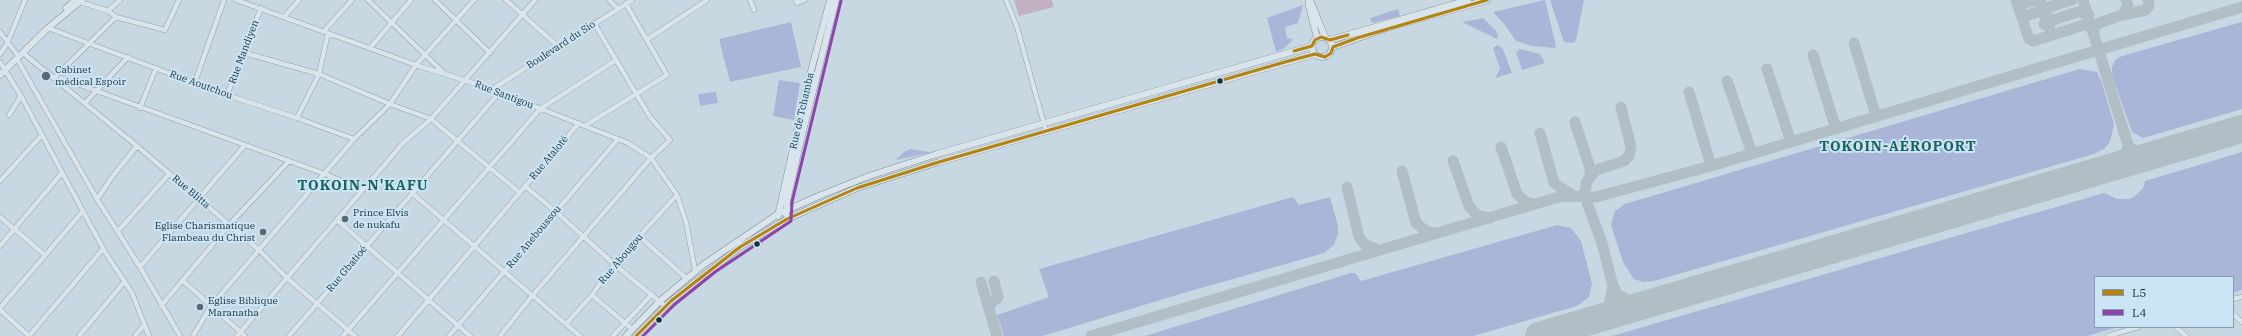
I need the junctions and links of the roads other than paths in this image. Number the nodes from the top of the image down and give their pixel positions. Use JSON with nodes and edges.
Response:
{"nodes":[{"id":1,"x":25,"y":0,"type":"edge"},
{"id":2,"x":120,"y":0,"type":"edge"},
{"id":3,"x":179,"y":0,"type":"edge"},
{"id":4,"x":224,"y":0,"type":"edge"},
{"id":5,"x":236,"y":0,"type":"edge"},
{"id":6,"x":299,"y":0,"type":"edge"},
{"id":7,"x":352,"y":0,"type":"edge"},
{"id":8,"x":368,"y":0,"type":"edge"},
{"id":9,"x":411,"y":0,"type":"edge"},
{"id":10,"x":435,"y":0,"type":"edge"},
{"id":11,"x":474,"y":0,"type":"edge"},
{"id":12,"x":506,"y":0,"type":"edge"},
{"id":13,"x":535,"y":0,"type":"edge"},
{"id":14,"x":609,"y":0,"type":"edge"},
{"id":15,"x":632,"y":0,"type":"edge"},
{"id":16,"x":707,"y":0,"type":"edge"},
{"id":17,"x":750,"y":0,"type":"edge"},
{"id":18,"x":805,"y":0,"type":"edge"},
{"id":19,"x":830,"y":0,"type":"edge"},
{"id":20,"x":836,"y":0,"type":"edge"},
{"id":21,"x":1006,"y":0,"type":"edge"},
{"id":22,"x":1310,"y":0,"type":"edge"},
{"id":23,"x":1468,"y":0,"type":"edge"},
{"id":24,"x":1487,"y":0,"type":"edge"},
{"id":25,"x":80,"y":1,"type":"edge"},
{"id":26,"x":797,"y":1,"type":"edge"},
{"id":27,"x":249,"y":2,"type":"edge"},
{"id":28,"x":626,"y":4,"type":"junction"},
{"id":29,"x":261,"y":8,"type":"junction"},
{"id":30,"x":617,"y":8,"type":"junction"},
{"id":31,"x":754,"y":10,"type":"dead end"},
{"id":32,"x":108,"y":12,"type":"junction"},
{"id":33,"x":522,"y":15,"type":"junction"},
{"id":34,"x":116,"y":16,"type":"junction"},
{"id":35,"x":284,"y":17,"type":"junction"},
{"id":36,"x":455,"y":21,"type":"junction"},
{"id":37,"x":392,"y":22,"type":"junction"},
{"id":38,"x":594,"y":23,"type":"junction"},
{"id":39,"x":48,"y":28,"type":"junction"},
{"id":40,"x":0,"y":32,"type":"edge"},
{"id":41,"x":326,"y":32,"type":"junction"},
{"id":42,"x":1317,"y":38,"type":"junction"},
{"id":43,"x":648,"y":39,"type":"junction"},
{"id":44,"x":1327,"y":39,"type":"junction"},
{"id":45,"x":89,"y":43,"type":"junction"},
{"id":46,"x":7,"y":44,"type":"junction"},
{"id":47,"x":1312,"y":46,"type":"junction"},
{"id":48,"x":559,"y":47,"type":"junction"},
{"id":49,"x":370,"y":48,"type":"junction"},
{"id":50,"x":1333,"y":48,"type":"junction"},
{"id":51,"x":245,"y":53,"type":"junction"},
{"id":52,"x":490,"y":53,"type":"junction"},
{"id":53,"x":0,"y":54,"type":"edge"},
{"id":54,"x":1315,"y":54,"type":"junction"},
{"id":55,"x":425,"y":55,"type":"junction"},
{"id":56,"x":18,"y":56,"type":"junction"},
{"id":57,"x":128,"y":57,"type":"junction"},
{"id":58,"x":616,"y":60,"type":"junction"},
{"id":59,"x":416,"y":65,"type":"junction"},
{"id":60,"x":156,"y":68,"type":"junction"},
{"id":61,"x":1,"y":69,"type":"edge"},
{"id":62,"x":444,"y":73,"type":"junction"},
{"id":63,"x":319,"y":74,"type":"junction"},
{"id":64,"x":56,"y":76,"type":"junction"},
{"id":65,"x":466,"y":80,"type":"junction"},
{"id":66,"x":195,"y":82,"type":"junction"},
{"id":67,"x":491,"y":90,"type":"junction"},
{"id":68,"x":96,"y":91,"type":"junction"},
{"id":69,"x":499,"y":93,"type":"junction"},
{"id":70,"x":636,"y":93,"type":"junction"},
{"id":71,"x":227,"y":95,"type":"junction"},
{"id":72,"x":21,"y":96,"type":"junction"},
{"id":73,"x":86,"y":102,"type":"junction"},
{"id":74,"x":390,"y":104,"type":"junction"},
{"id":75,"x":140,"y":108,"type":"junction"},
{"id":76,"x":540,"y":108,"type":"junction"},
{"id":77,"x":9,"y":115,"type":"dead end"},
{"id":78,"x":297,"y":118,"type":"junction"},
{"id":79,"x":431,"y":119,"type":"junction"},
{"id":80,"x":579,"y":123,"type":"junction"},
{"id":81,"x":1043,"y":123,"type":"junction"},
{"id":82,"x":586,"y":125,"type":"junction"},
{"id":83,"x":1046,"y":132,"type":"junction"},
{"id":84,"x":42,"y":136,"type":"junction"},
{"id":85,"x":618,"y":138,"type":"junction"},
{"id":86,"x":354,"y":139,"type":"junction"},
{"id":87,"x":459,"y":140,"type":"junction"},
{"id":88,"x":245,"y":145,"type":"junction"},
{"id":89,"x":137,"y":146,"type":"junction"},
{"id":90,"x":651,"y":158,"type":"junction"},
{"id":91,"x":289,"y":161,"type":"junction"},
{"id":92,"x":489,"y":167,"type":"junction"},
{"id":93,"x":61,"y":174,"type":"junction"},
{"id":94,"x":169,"y":174,"type":"junction"},
{"id":95,"x":324,"y":174,"type":"junction"},
{"id":96,"x":0,"y":181,"type":"edge"},
{"id":97,"x":525,"y":186,"type":"junction"},
{"id":98,"x":363,"y":190,"type":"junction"},
{"id":99,"x":519,"y":192,"type":"junction"},
{"id":100,"x":413,"y":194,"type":"junction"},
{"id":101,"x":677,"y":195,"type":"junction"},
{"id":102,"x":98,"y":198,"type":"junction"},
{"id":103,"x":199,"y":199,"type":"junction"},
{"id":104,"x":555,"y":210,"type":"junction"},
{"id":105,"x":83,"y":211,"type":"junction"},
{"id":106,"x":785,"y":211,"type":"junction"},
{"id":107,"x":778,"y":214,"type":"junction"},
{"id":108,"x":0,"y":217,"type":"edge"},
{"id":109,"x":787,"y":219,"type":"junction"},
{"id":110,"x":337,"y":220,"type":"junction"},
{"id":111,"x":442,"y":220,"type":"junction"},
{"id":112,"x":779,"y":223,"type":"junction"},
{"id":113,"x":229,"y":225,"type":"junction"},
{"id":114,"x":15,"y":230,"type":"junction"},
{"id":115,"x":118,"y":231,"type":"junction"},
{"id":116,"x":639,"y":236,"type":"junction"},
{"id":117,"x":584,"y":238,"type":"junction"},
{"id":118,"x":0,"y":246,"type":"edge"},
{"id":119,"x":367,"y":246,"type":"junction"},
{"id":120,"x":474,"y":246,"type":"junction"},
{"id":121,"x":104,"y":249,"type":"junction"},
{"id":122,"x":259,"y":250,"type":"junction"},
{"id":123,"x":45,"y":255,"type":"junction"},
{"id":124,"x":614,"y":264,"type":"junction"},
{"id":125,"x":140,"y":267,"type":"junction"},
{"id":126,"x":695,"y":270,"type":"junction"},
{"id":127,"x":397,"y":273,"type":"junction"},
{"id":128,"x":504,"y":273,"type":"junction"},
{"id":129,"x":286,"y":278,"type":"junction"},
{"id":130,"x":686,"y":278,"type":"junction"},
{"id":131,"x":182,"y":280,"type":"junction"},
{"id":132,"x":125,"y":281,"type":"junction"},
{"id":133,"x":652,"y":294,"type":"junction"},
{"id":134,"x":592,"y":295,"type":"junction"},
{"id":135,"x":532,"y":296,"type":"junction"},
{"id":136,"x":429,"y":299,"type":"junction"},
{"id":137,"x":660,"y":301,"type":"junction"},
{"id":138,"x":317,"y":304,"type":"junction"},
{"id":139,"x":161,"y":306,"type":"junction"},
{"id":140,"x":211,"y":306,"type":"junction"},
{"id":141,"x":665,"y":306,"type":"junction"},
{"id":142,"x":0,"y":309,"type":"edge"},
{"id":143,"x":2234,"y":315,"type":"edge"},
{"id":144,"x":2242,"y":322,"type":"edge"},
{"id":145,"x":625,"y":323,"type":"junction"},
{"id":146,"x":566,"y":324,"type":"junction"},
{"id":147,"x":144,"y":326,"type":"junction"},
{"id":148,"x":458,"y":326,"type":"junction"},
{"id":149,"x":2135,"y":328,"type":"edge"},
{"id":150,"x":2177,"y":328,"type":"edge"},
{"id":151,"x":632,"y":329,"type":"junction"},
{"id":152,"x":348,"y":330,"type":"junction"},
{"id":153,"x":239,"y":334,"type":"edge"},
{"id":154,"x":29,"y":336,"type":"edge"},
{"id":155,"x":79,"y":336,"type":"edge"},
{"id":156,"x":135,"y":336,"type":"edge"},
{"id":157,"x":149,"y":336,"type":"edge"},
{"id":158,"x":180,"y":336,"type":"edge"},
{"id":159,"x":193,"y":336,"type":"edge"},
{"id":160,"x":245,"y":336,"type":"edge"},
{"id":161,"x":289,"y":336,"type":"edge"},
{"id":162,"x":343,"y":336,"type":"edge"},
{"id":163,"x":355,"y":336,"type":"edge"},
{"id":164,"x":398,"y":336,"type":"edge"},
{"id":165,"x":450,"y":336,"type":"edge"},
{"id":166,"x":470,"y":336,"type":"edge"},
{"id":167,"x":500,"y":336,"type":"edge"},
{"id":168,"x":580,"y":336,"type":"edge"},
{"id":169,"x":613,"y":336,"type":"edge"},
{"id":170,"x":626,"y":336,"type":"edge"},
{"id":171,"x":636,"y":336,"type":"edge"},
{"id":172,"x":2112,"y":336,"type":"edge"},
{"id":173,"x":2186,"y":336,"type":"edge"}],
"edges":[{"from":1,"to":46,"type":"street"},
{"from":2,"to":32,"type":"street"},
{"from":3,"to":34,"type":"street"},
{"from":4,"to":66,"type":"street"},
{"from":5,"to":27,"type":"street","name":"Rue Santigou"},
{"from":6,"to":35,"type":"street"},
{"from":7,"to":41,"type":"street"},
{"from":8,"to":37,"type":"street"},
{"from":9,"to":37,"type":"street"},
{"from":10,"to":36,"type":"street"},
{"from":11,"to":36,"type":"street"},
{"from":12,"to":33,"type":"street"},
{"from":13,"to":33,"type":"street"},
{"from":14,"to":30,"type":"street"},
{"from":15,"to":28,"type":"street","name":"Boulevard du Sio"},
{"from":16,"to":43,"type":"street"},
{"from":17,"to":31,"type":"street"},
{"from":18,"to":26,"type":"street"},
{"from":19,"to":107,"type":"main road","name":"Rue de Tchamba"},
{"from":20,"to":106,"type":"main road","name":"Rue de Tchamba"},
{"from":21,"to":81,"type":"street"},
{"from":22,"to":42,"type":"main road"},
{"from":22,"to":44,"type":"main road"},
{"from":23,"to":44,"type":"main road"},
{"from":24,"to":50,"type":"main road"},
{"from":25,"to":32,"type":"street"},
{"from":25,"to":39,"type":"main road"},
{"from":25,"to":56,"type":"main road"},
{"from":27,"to":29,"type":"street","name":"Rue Santigou"},
{"from":28,"to":30,"type":"street","name":"Boulevard du Sio"},
{"from":28,"to":43,"type":"street"},
{"from":29,"to":35,"type":"street","name":"Rue Santigou"},
{"from":29,"to":51,"type":"street","name":"Rue Mandiyen"},
{"from":30,"to":38,"type":"street","name":"Boulevard du Sio"},
{"from":32,"to":34,"type":"street"},
{"from":33,"to":48,"type":"street"},
{"from":33,"to":52,"type":"street"},
{"from":34,"to":45,"type":"street"},
{"from":35,"to":41,"type":"street","name":"Rue Santigou"},
{"from":36,"to":52,"type":"street"},
{"from":36,"to":55,"type":"street"},
{"from":37,"to":49,"type":"street"},
{"from":37,"to":55,"type":"street"},
{"from":38,"to":48,"type":"street","name":"Boulevard du Sio"},
{"from":38,"to":58,"type":"street"},
{"from":39,"to":45,"type":"street","name":"Rue Aoutchou"},
{"from":39,"to":56,"type":"main road"},
{"from":40,"to":46,"type":"street"},
{"from":41,"to":49,"type":"street","name":"Rue Santigou"},
{"from":41,"to":63,"type":"street"},
{"from":42,"to":44,"type":"main road"},
{"from":42,"to":47,"type":"main road"},
{"from":43,"to":70,"type":"street"},
{"from":44,"to":50,"type":"main road"},
{"from":45,"to":57,"type":"street","name":"Rue Aoutchou"},
{"from":45,"to":64,"type":"street"},
{"from":46,"to":53,"type":"street"},
{"from":46,"to":56,"type":"street"},
{"from":47,"to":54,"type":"main road"},
{"from":47,"to":81,"type":"main road"},
{"from":48,"to":67,"type":"street","name":"Boulevard du Sio"},
{"from":49,"to":59,"type":"street","name":"Rue Santigou"},
{"from":50,"to":54,"type":"main road"},
{"from":51,"to":63,"type":"street"},
{"from":51,"to":71,"type":"street","name":"Rue Mandiyen"},
{"from":52,"to":65,"type":"street"},
{"from":54,"to":83,"type":"main road"},
{"from":55,"to":59,"type":"street"},
{"from":55,"to":62,"type":"street"},
{"from":56,"to":61,"type":"main road"},
{"from":56,"to":64,"type":"street","name":"Rue Blitta"},
{"from":56,"to":102,"type":"street"},
{"from":57,"to":60,"type":"street","name":"Rue Aoutchou"},
{"from":57,"to":68,"type":"street"},
{"from":58,"to":70,"type":"street"},
{"from":58,"to":76,"type":"street"},
{"from":59,"to":62,"type":"street","name":"Rue Santigou"},
{"from":59,"to":74,"type":"street"},
{"from":60,"to":66,"type":"street","name":"Rue Aoutchou"},
{"from":60,"to":75,"type":"street"},
{"from":61,"to":72,"type":"street"},
{"from":62,"to":65,"type":"street","name":"Rue Santigou"},
{"from":63,"to":74,"type":"street"},
{"from":63,"to":78,"type":"street"},
{"from":64,"to":68,"type":"street"},
{"from":64,"to":73,"type":"street","name":"Rue Blitta"},
{"from":65,"to":67,"type":"street","name":"Rue Santigou"},
{"from":65,"to":79,"type":"street"},
{"from":66,"to":71,"type":"street","name":"Rue Aoutchou"},
{"from":67,"to":69,"type":"street","name":"Rue Santigou"},
{"from":68,"to":73,"type":"street"},
{"from":68,"to":75,"type":"street"},
{"from":69,"to":76,"type":"street","name":"Rue Santigou"},
{"from":69,"to":87,"type":"street","name":"Rue Gbatioé"},
{"from":70,"to":82,"type":"street"},
{"from":70,"to":90,"type":"street"},
{"from":71,"to":78,"type":"street","name":"Rue Aoutchou"},
{"from":72,"to":77,"type":"street"},
{"from":72,"to":84,"type":"street"},
{"from":73,"to":89,"type":"street","name":"Rue Blitta"},
{"from":74,"to":79,"type":"street"},
{"from":74,"to":86,"type":"street"},
{"from":75,"to":88,"type":"street"},
{"from":76,"to":80,"type":"street","name":"Rue Santigou"},
{"from":76,"to":92,"type":"street"},
{"from":78,"to":86,"type":"street","name":"Rue Aoutchou"},
{"from":79,"to":87,"type":"street"},
{"from":79,"to":98,"type":"street"},
{"from":80,"to":82,"type":"street","name":"Rue Santigou"},
{"from":80,"to":97,"type":"street","name":"Rue Ataloté"},
{"from":81,"to":83,"type":"street"},
{"from":81,"to":106,"type":"main road"},
{"from":82,"to":85,"type":"street","name":"Rue Santigou"},
{"from":83,"to":109,"type":"main road"},
{"from":84,"to":93,"type":"street"},
{"from":84,"to":96,"type":"street"},
{"from":85,"to":90,"type":"street","name":"Rue Santigou"},
{"from":85,"to":104,"type":"street","name":"Rue Aneboussou"},
{"from":86,"to":95,"type":"street"},
{"from":87,"to":92,"type":"street"},
{"from":87,"to":100,"type":"street","name":"Rue Gbatioé"},
{"from":88,"to":91,"type":"street"},
{"from":88,"to":103,"type":"street"},
{"from":89,"to":94,"type":"street","name":"Rue Blitta"},
{"from":89,"to":102,"type":"street"},
{"from":90,"to":101,"type":"street","name":"Rue Santigou"},
{"from":90,"to":117,"type":"street"},
{"from":91,"to":95,"type":"street"},
{"from":91,"to":113,"type":"street"},
{"from":92,"to":99,"type":"street"},
{"from":92,"to":111,"type":"street"},
{"from":93,"to":105,"type":"street"},
{"from":93,"to":114,"type":"street"},
{"from":94,"to":103,"type":"street","name":"Rue Blitta"},
{"from":94,"to":115,"type":"street"},
{"from":95,"to":98,"type":"street"},
{"from":95,"to":122,"type":"street"},
{"from":97,"to":99,"type":"street","name":"Rue Ataloté"},
{"from":97,"to":104,"type":"street"},
{"from":98,"to":110,"type":"street"},
{"from":99,"to":120,"type":"street","name":"Rue Ataloté"},
{"from":100,"to":111,"type":"street"},
{"from":100,"to":119,"type":"street","name":"Rue Gbatioé"},
{"from":101,"to":116,"type":"street","name":"Rue Abougou"},
{"from":101,"to":126,"type":"street","name":"Rue Santigou"},
{"from":102,"to":115,"type":"street"},
{"from":103,"to":113,"type":"street","name":"Rue Blitta"},
{"from":103,"to":125,"type":"street"},
{"from":104,"to":117,"type":"street"},
{"from":104,"to":128,"type":"street","name":"Rue Aneboussou"},
{"from":105,"to":121,"type":"street"},
{"from":105,"to":123,"type":"street"},
{"from":106,"to":107,"type":"main road"},
{"from":106,"to":109,"type":"main road","name":"Rue de Tchamba"},
{"from":107,"to":112,"type":"main road","name":"Rue de Tchamba"},
{"from":107,"to":126,"type":"main road"},
{"from":108,"to":114,"type":"street"},
{"from":109,"to":112,"type":"main road"},
{"from":110,"to":119,"type":"street"},
{"from":110,"to":129,"type":"street"},
{"from":111,"to":120,"type":"street"},
{"from":111,"to":127,"type":"street"},
{"from":112,"to":141,"type":"main road"},
{"from":113,"to":122,"type":"street","name":"Rue Blitta"},
{"from":113,"to":131,"type":"street"},
{"from":114,"to":118,"type":"street"},
{"from":114,"to":123,"type":"street"},
{"from":115,"to":125,"type":"street"},
{"from":116,"to":124,"type":"street","name":"Rue Abougou"},
{"from":116,"to":130,"type":"street"},
{"from":117,"to":124,"type":"street"},
{"from":117,"to":135,"type":"street"},
{"from":119,"to":127,"type":"street"},
{"from":119,"to":138,"type":"street","name":"Rue Gbatioé"},
{"from":120,"to":128,"type":"street"},
{"from":120,"to":136,"type":"street","name":"Rue Ataloté"},
{"from":121,"to":132,"type":"street"},
{"from":121,"to":154,"type":"street"},
{"from":122,"to":129,"type":"street","name":"Rue Blitta"},
{"from":122,"to":140,"type":"street"},
{"from":123,"to":142,"type":"street"},
{"from":124,"to":133,"type":"street"},
{"from":124,"to":134,"type":"street","name":"Rue Abougou"},
{"from":125,"to":139,"type":"street"},
{"from":126,"to":130,"type":"main road"},
{"from":127,"to":136,"type":"street"},
{"from":127,"to":152,"type":"street"},
{"from":128,"to":135,"type":"street"},
{"from":128,"to":148,"type":"street","name":"Rue Aneboussou"},
{"from":129,"to":138,"type":"street","name":"Rue Blitta"},
{"from":129,"to":153,"type":"street"},
{"from":130,"to":137,"type":"main road"},
{"from":131,"to":139,"type":"street"},
{"from":131,"to":140,"type":"street"},
{"from":132,"to":147,"type":"street"},
{"from":132,"to":155,"type":"street"},
{"from":133,"to":137,"type":"street"},
{"from":133,"to":145,"type":"street"},
{"from":134,"to":145,"type":"street"},
{"from":134,"to":146,"type":"street","name":"Rue Abougou"},
{"from":135,"to":146,"type":"street"},
{"from":135,"to":167,"type":"street"},
{"from":136,"to":148,"type":"street"},
{"from":136,"to":164,"type":"street","name":"Rue Ataloté"},
{"from":137,"to":141,"type":"street"},
{"from":137,"to":151,"type":"main road"},
{"from":138,"to":152,"type":"street","name":"Rue Blitta"},
{"from":138,"to":161,"type":"street","name":"Rue Gbatioé"},
{"from":139,"to":158,"type":"street"},
{"from":140,"to":153,"type":"street"},
{"from":140,"to":159,"type":"street"},
{"from":141,"to":171,"type":"main road"},
{"from":142,"to":154,"type":"street"},
{"from":143,"to":144,"type":"street"},
{"from":145,"to":151,"type":"street"},
{"from":145,"to":169,"type":"street"},
{"from":146,"to":168,"type":"street"},
{"from":147,"to":156,"type":"street"},
{"from":147,"to":157,"type":"street"},
{"from":148,"to":165,"type":"street","name":"Rue Aneboussou"},
{"from":148,"to":166,"type":"street"},
{"from":149,"to":172,"type":"street"},
{"from":150,"to":173,"type":"street"},
{"from":151,"to":170,"type":"main road"},
{"from":152,"to":162,"type":"street"},
{"from":152,"to":163,"type":"street","name":"Rue Blitta"},
{"from":153,"to":160,"type":"street"}]}
